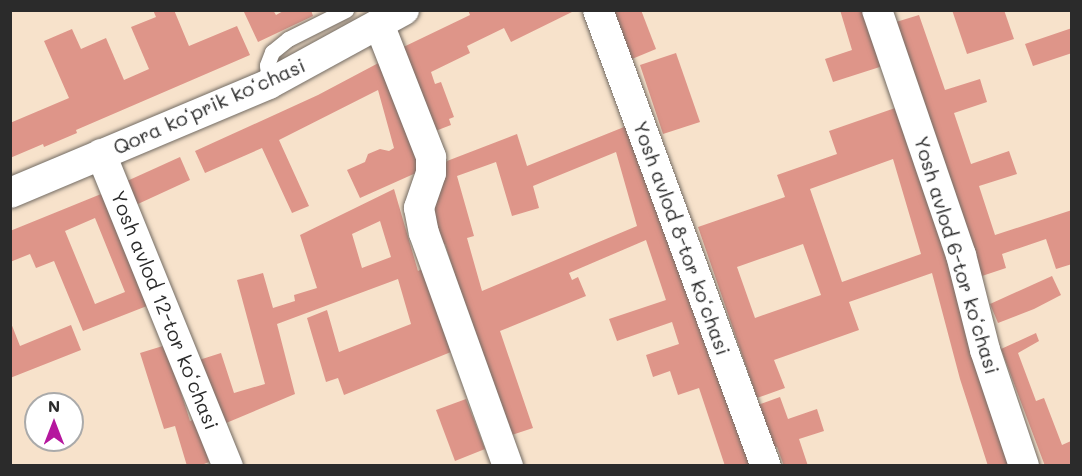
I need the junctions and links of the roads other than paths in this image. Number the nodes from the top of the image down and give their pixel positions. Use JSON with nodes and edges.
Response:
{"nodes":[{"id":1,"x":346,"y":10,"type":"edge"},
{"id":2,"x":598,"y":10,"type":"edge"},
{"id":3,"x":877,"y":10,"type":"edge"},
{"id":4,"x":391,"y":17,"type":"edge"},
{"id":5,"x":269,"y":84,"type":"junction"},
{"id":6,"x":101,"y":154,"type":"junction"},
{"id":7,"x":10,"y":193,"type":"edge"},
{"id":8,"x":228,"y":465,"type":"edge"},
{"id":9,"x":508,"y":465,"type":"edge"},
{"id":10,"x":766,"y":465,"type":"edge"},
{"id":11,"x":1024,"y":465,"type":"edge"}],
"edges":[{"from":1,"to":5,"type":"lane"},
{"from":2,"to":10,"type":"street","name":"Yosh avlod 8-tor koʻchasi"},
{"from":3,"to":11,"type":"street","name":"Yosh avlod 6-tor koʻchasi"},
{"from":4,"to":5,"type":"street","name":"Qora koʻprik koʻchasi"},
{"from":4,"to":9,"type":"street"},
{"from":5,"to":6,"type":"street","name":"Qora koʻprik koʻchasi"},
{"from":6,"to":7,"type":"street","name":"Qora koʻprik koʻchasi"},
{"from":6,"to":8,"type":"street","name":"Yosh avlod 12-tor koʻchasi"}]}
